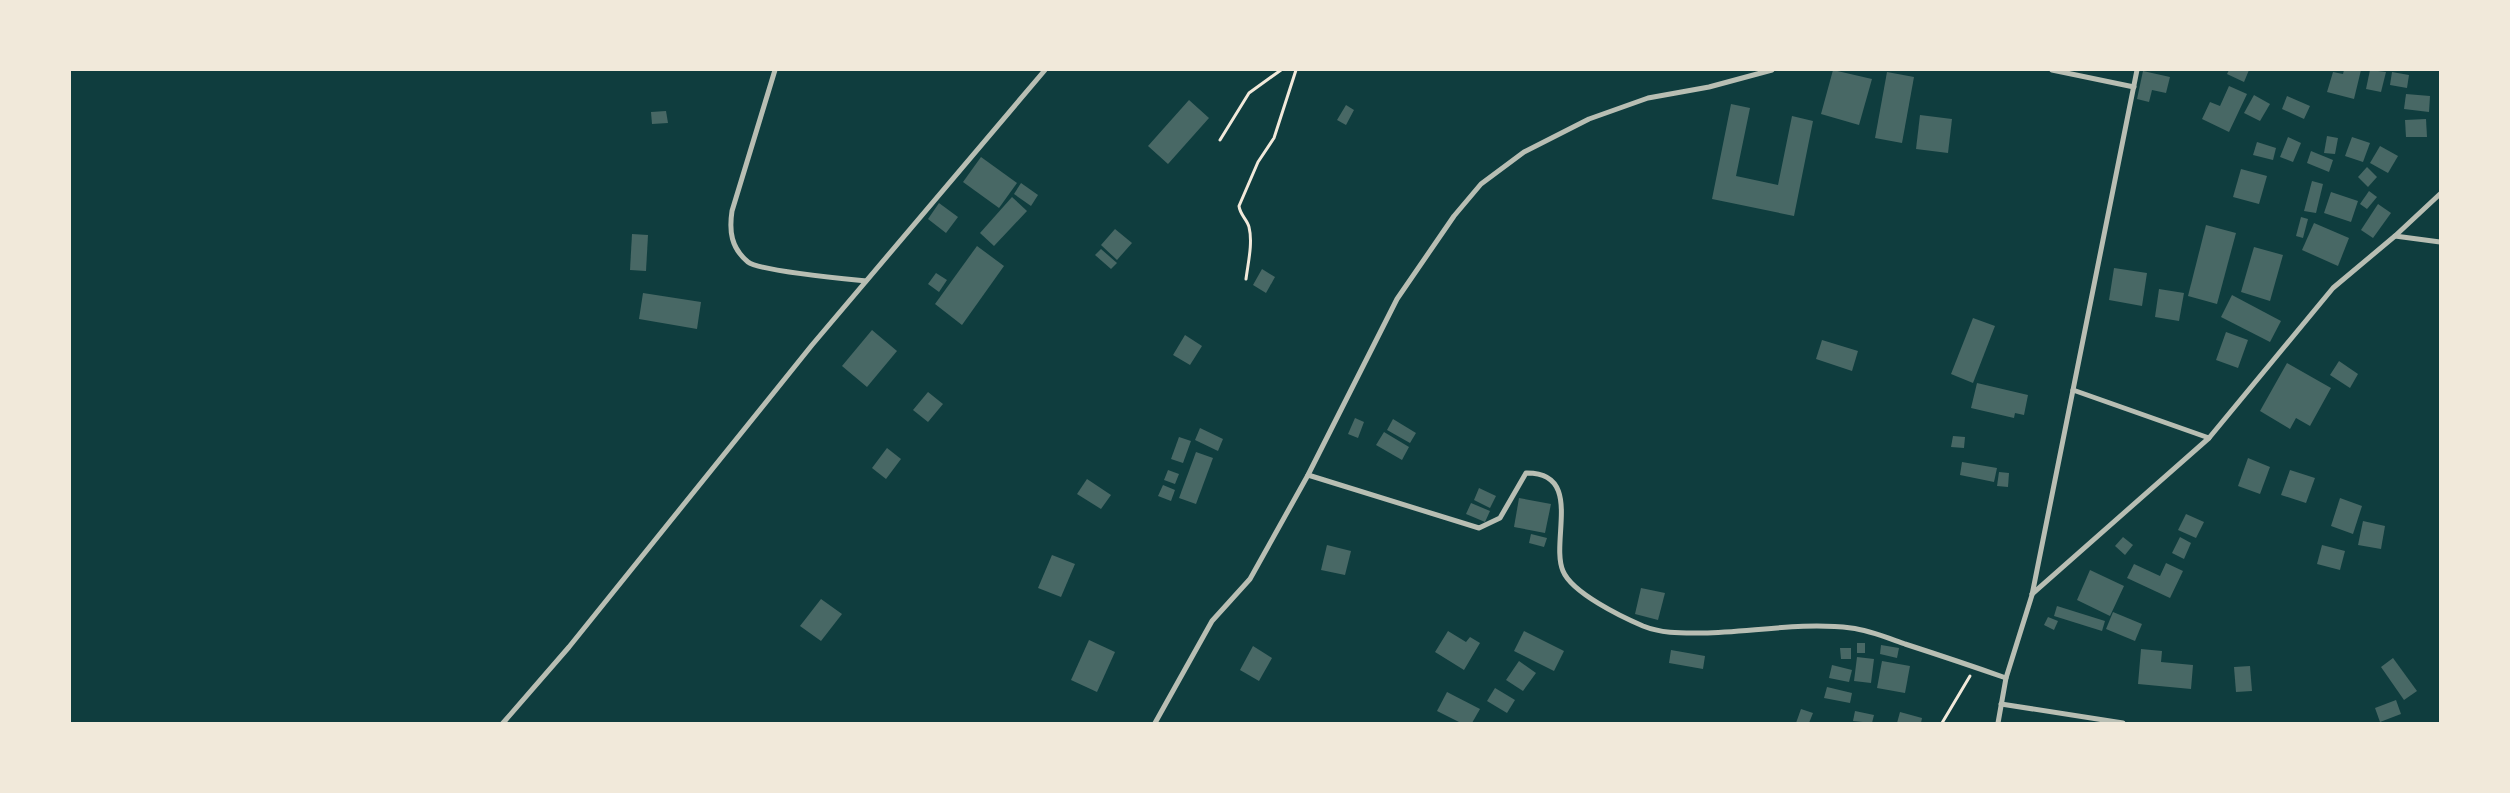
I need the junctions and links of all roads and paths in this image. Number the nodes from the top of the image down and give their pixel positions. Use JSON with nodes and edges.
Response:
{"nodes":[{"id":1,"x":775,"y":70,"type":"edge"},
{"id":2,"x":1045,"y":70,"type":"edge"},
{"id":3,"x":1281,"y":70,"type":"edge"},
{"id":4,"x":1296,"y":70,"type":"edge"},
{"id":5,"x":1772,"y":70,"type":"edge"},
{"id":6,"x":2052,"y":70,"type":"edge"},
{"id":7,"x":2137,"y":70,"type":"edge"},
{"id":8,"x":2134,"y":87,"type":"junction"},
{"id":9,"x":1220,"y":140,"type":"dead end"},
{"id":10,"x":2440,"y":194,"type":"edge"},
{"id":11,"x":2395,"y":236,"type":"junction"},
{"id":12,"x":2440,"y":242,"type":"edge"},
{"id":13,"x":1246,"y":279,"type":"dead end"},
{"id":14,"x":866,"y":281,"type":"junction"},
{"id":15,"x":2073,"y":390,"type":"junction"},
{"id":16,"x":2209,"y":438,"type":"junction"},
{"id":17,"x":1308,"y":475,"type":"junction"},
{"id":18,"x":2032,"y":595,"type":"junction"},
{"id":19,"x":1976,"y":667,"type":"junction"},
{"id":20,"x":2006,"y":678,"type":"junction"},
{"id":21,"x":2001,"y":704,"type":"junction"},
{"id":22,"x":503,"y":723,"type":"edge"},
{"id":23,"x":1156,"y":723,"type":"edge"},
{"id":24,"x":1942,"y":723,"type":"edge"},
{"id":25,"x":1998,"y":723,"type":"edge"},
{"id":26,"x":2123,"y":723,"type":"edge"}],
"edges":[{"from":1,"to":14,"type":"street"},
{"from":2,"to":14,"type":"street"},
{"from":3,"to":9,"type":"path"},
{"from":4,"to":13,"type":"path"},
{"from":5,"to":17,"type":"street"},
{"from":6,"to":8,"type":"street"},
{"from":7,"to":8,"type":"street"},
{"from":8,"to":15,"type":"street"},
{"from":10,"to":11,"type":"street"},
{"from":11,"to":12,"type":"street"},
{"from":11,"to":16,"type":"street"},
{"from":14,"to":22,"type":"street"},
{"from":15,"to":16,"type":"street"},
{"from":15,"to":18,"type":"street"},
{"from":16,"to":18,"type":"street"},
{"from":17,"to":19,"type":"street"},
{"from":17,"to":23,"type":"street"},
{"from":18,"to":20,"type":"street"},
{"from":19,"to":20,"type":"street"},
{"from":19,"to":24,"type":"path"},
{"from":20,"to":21,"type":"street"},
{"from":21,"to":25,"type":"street"},
{"from":21,"to":26,"type":"street"}]}
